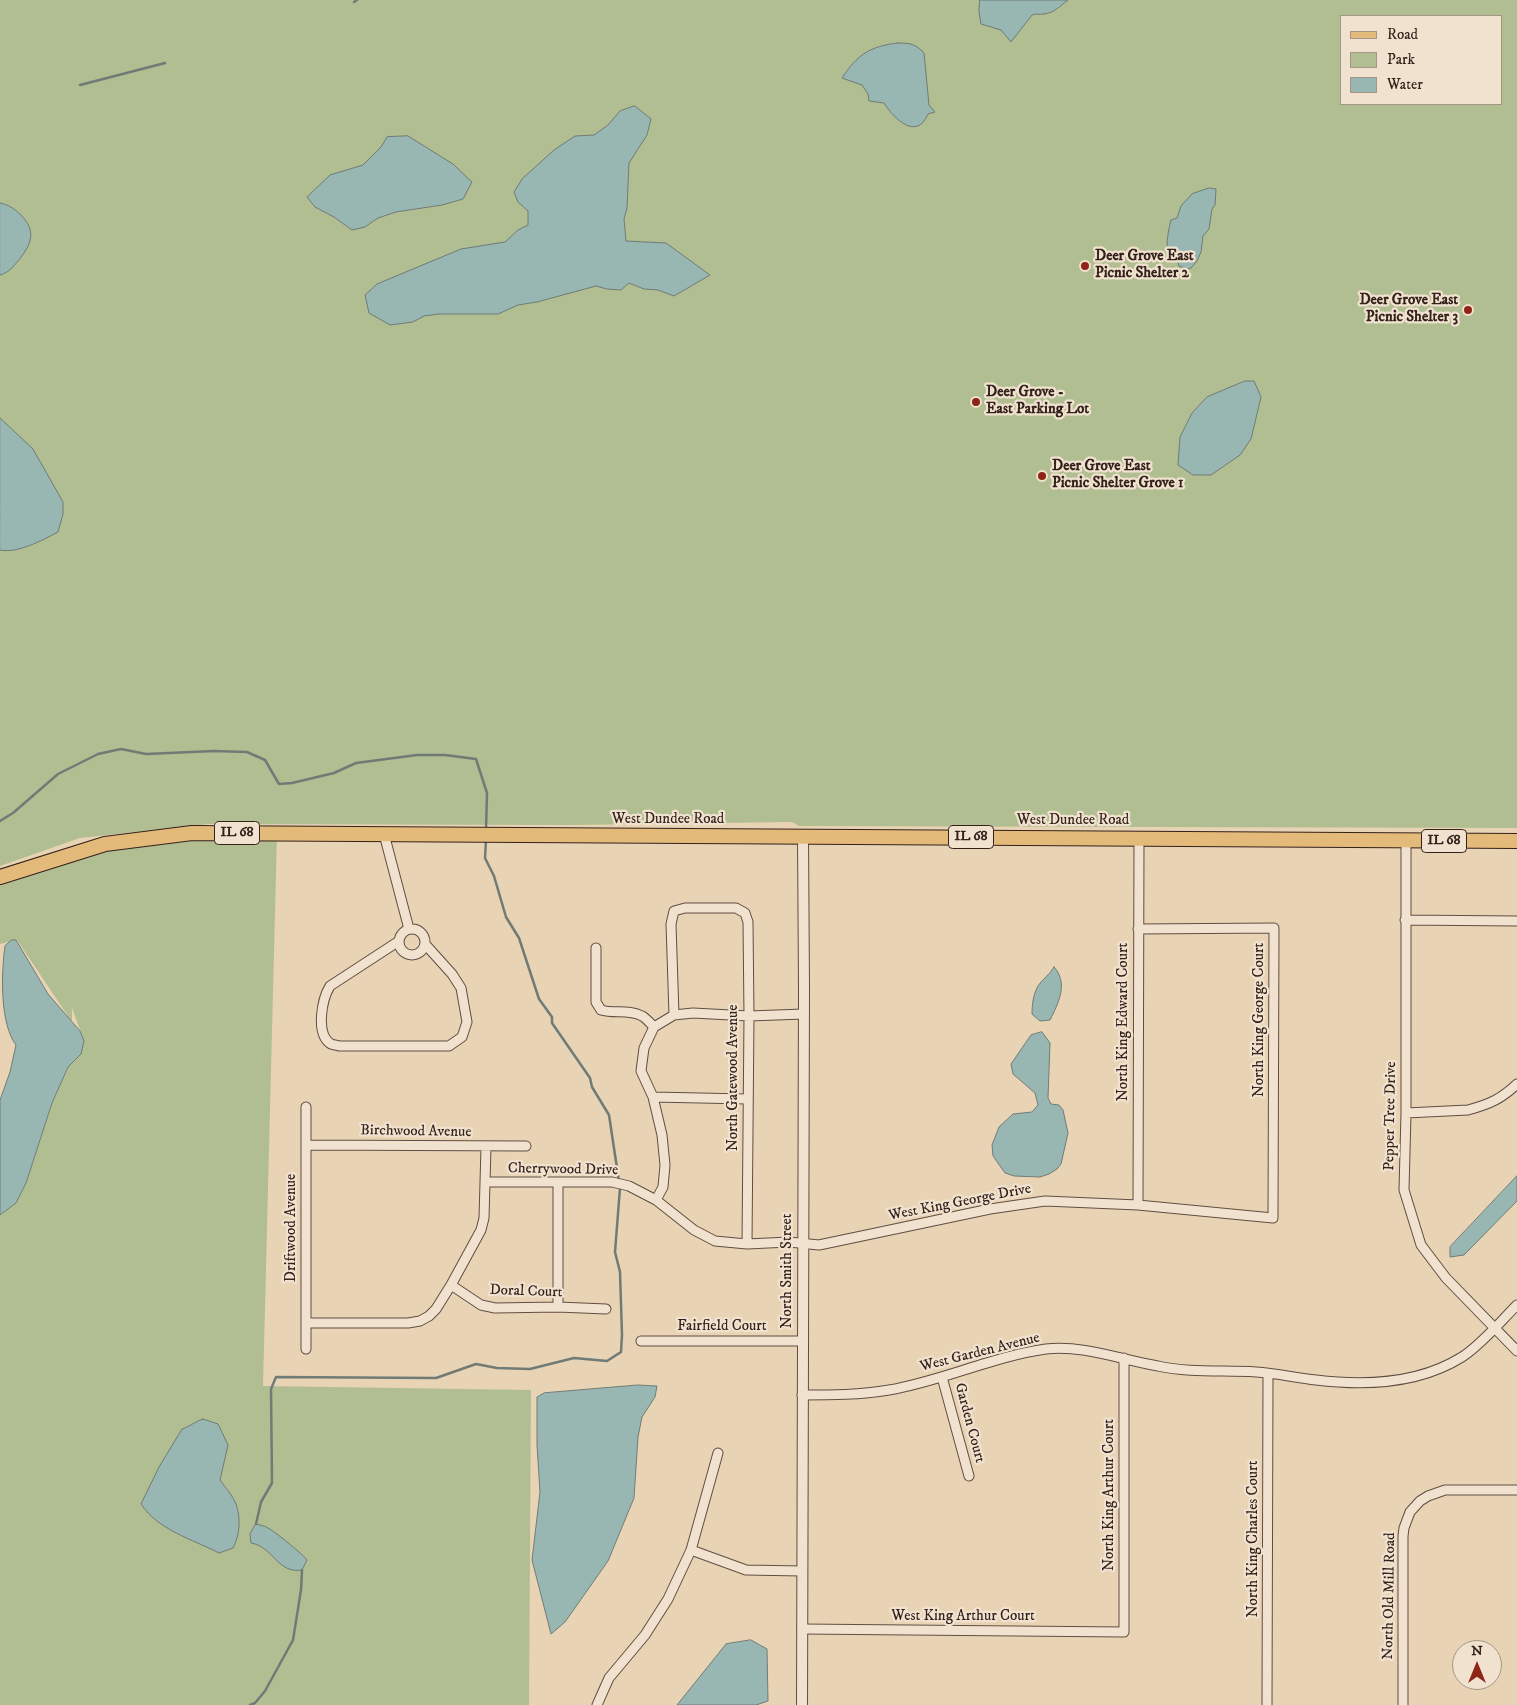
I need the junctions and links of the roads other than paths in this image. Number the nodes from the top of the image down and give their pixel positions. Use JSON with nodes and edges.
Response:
{"nodes":[{"id":1,"x":384,"y":834,"type":"junction"},
{"id":2,"x":803,"y":837,"type":"junction"},
{"id":3,"x":1138,"y":838,"type":"junction"},
{"id":4,"x":1406,"y":841,"type":"junction"},
{"id":5,"x":1517,"y":842,"type":"edge"},
{"id":6,"x":0,"y":877,"type":"edge"},
{"id":7,"x":1405,"y":920,"type":"junction"},
{"id":8,"x":1517,"y":921,"type":"edge"},
{"id":9,"x":409,"y":929,"type":"junction"},
{"id":10,"x":1138,"y":929,"type":"junction"},
{"id":11,"x":399,"y":941,"type":"junction"},
{"id":12,"x":425,"y":944,"type":"junction"},
{"id":13,"x":596,"y":948,"type":"dead end"},
{"id":14,"x":804,"y":1014,"type":"junction"},
{"id":15,"x":674,"y":1015,"type":"junction"},
{"id":16,"x":749,"y":1016,"type":"junction"},
{"id":17,"x":654,"y":1027,"type":"junction"},
{"id":18,"x":1517,"y":1084,"type":"edge"},
{"id":19,"x":653,"y":1097,"type":"junction"},
{"id":20,"x":747,"y":1099,"type":"junction"},
{"id":21,"x":306,"y":1108,"type":"dead end"},
{"id":22,"x":1406,"y":1113,"type":"junction"},
{"id":23,"x":306,"y":1145,"type":"junction"},
{"id":24,"x":486,"y":1146,"type":"junction"},
{"id":25,"x":526,"y":1146,"type":"dead end"},
{"id":26,"x":485,"y":1182,"type":"junction"},
{"id":27,"x":558,"y":1182,"type":"junction"},
{"id":28,"x":656,"y":1200,"type":"junction"},
{"id":29,"x":1138,"y":1205,"type":"junction"},
{"id":30,"x":1273,"y":1218,"type":"joint"},
{"id":31,"x":803,"y":1243,"type":"junction"},
{"id":32,"x":747,"y":1244,"type":"junction"},
{"id":33,"x":451,"y":1286,"type":"junction"},
{"id":34,"x":1517,"y":1305,"type":"edge"},
{"id":35,"x":558,"y":1307,"type":"junction"},
{"id":36,"x":606,"y":1309,"type":"dead end"},
{"id":37,"x":306,"y":1323,"type":"junction"},
{"id":38,"x":1495,"y":1327,"type":"junction"},
{"id":39,"x":641,"y":1341,"type":"dead end"},
{"id":40,"x":803,"y":1341,"type":"junction"},
{"id":41,"x":306,"y":1349,"type":"dead end"},
{"id":42,"x":1517,"y":1351,"type":"edge"},
{"id":43,"x":1124,"y":1358,"type":"junction"},
{"id":44,"x":1268,"y":1374,"type":"junction"},
{"id":45,"x":942,"y":1377,"type":"junction"},
{"id":46,"x":802,"y":1395,"type":"junction"},
{"id":47,"x":718,"y":1454,"type":"dead end"},
{"id":48,"x":969,"y":1476,"type":"dead end"},
{"id":49,"x":1517,"y":1490,"type":"edge"},
{"id":50,"x":691,"y":1550,"type":"junction"},
{"id":51,"x":802,"y":1571,"type":"junction"},
{"id":52,"x":802,"y":1629,"type":"junction"},
{"id":53,"x":1124,"y":1632,"type":"joint"},
{"id":54,"x":597,"y":1705,"type":"edge"},
{"id":55,"x":802,"y":1705,"type":"edge"},
{"id":56,"x":1267,"y":1705,"type":"edge"},
{"id":57,"x":1403,"y":1705,"type":"edge"}],
"edges":[{"from":1,"to":2,"type":"main road","name":"West Dundee Road","number":"IL 68"},
{"from":1,"to":6,"type":"main road","name":"West Dundee Road","number":"IL 68"},
{"from":1,"to":9,"type":"street"},
{"from":2,"to":3,"type":"main road","name":"West Dundee Road","number":"IL 68"},
{"from":2,"to":14,"type":"street","name":"North Smith Street"},
{"from":3,"to":4,"type":"main road","name":"West Dundee Road","number":"IL 68"},
{"from":3,"to":10,"type":"street","name":"North King Edward Court"},
{"from":4,"to":5,"type":"main road","number":"IL 68"},
{"from":4,"to":7,"type":"street","name":"Pepper Tree Drive"},
{"from":7,"to":8,"type":"street"},
{"from":7,"to":22,"type":"street","name":"Pepper Tree Drive"},
{"from":9,"to":11,"type":"street"},
{"from":9,"to":12,"type":"street"},
{"from":10,"to":29,"type":"street","name":"North King Edward Court"},
{"from":10,"to":30,"type":"street","name":"North King George Court"},
{"from":11,"to":12,"type":"street"},
{"from":11,"to":12,"type":"street"},
{"from":13,"to":17,"type":"street"},
{"from":14,"to":16,"type":"street"},
{"from":14,"to":31,"type":"street","name":"North Smith Street"},
{"from":15,"to":16,"type":"street"},
{"from":15,"to":16,"type":"street","name":"North Gatewood Avenue"},
{"from":15,"to":17,"type":"street"},
{"from":16,"to":20,"type":"street","name":"North Gatewood Avenue"},
{"from":17,"to":19,"type":"street"},
{"from":18,"to":22,"type":"street"},
{"from":19,"to":20,"type":"street"},
{"from":19,"to":28,"type":"street"},
{"from":20,"to":32,"type":"street","name":"North Gatewood Avenue"},
{"from":21,"to":23,"type":"street","name":"Driftwood Avenue"},
{"from":22,"to":38,"type":"street","name":"Pepper Tree Drive"},
{"from":23,"to":24,"type":"street","name":"Birchwood Avenue"},
{"from":23,"to":37,"type":"street","name":"Driftwood Avenue"},
{"from":24,"to":25,"type":"street","name":"Birchwood Avenue"},
{"from":24,"to":26,"type":"street"},
{"from":26,"to":27,"type":"street","name":"Cherrywood Drive"},
{"from":26,"to":33,"type":"street"},
{"from":27,"to":28,"type":"street","name":"Cherrywood Drive"},
{"from":27,"to":35,"type":"street"},
{"from":28,"to":32,"type":"street","name":"Cherrywood Drive"},
{"from":29,"to":30,"type":"street","name":"West King George Drive"},
{"from":29,"to":31,"type":"street","name":"West King George Drive"},
{"from":31,"to":32,"type":"street","name":"Cherrywood Drive"},
{"from":31,"to":40,"type":"street","name":"North Smith Street"},
{"from":33,"to":35,"type":"street","name":"Doral Court"},
{"from":33,"to":37,"type":"street"},
{"from":34,"to":38,"type":"street","name":"West Garden Avenue"},
{"from":35,"to":36,"type":"street","name":"Doral Court"},
{"from":37,"to":41,"type":"street","name":"Driftwood Avenue"},
{"from":38,"to":42,"type":"street","name":"Pepper Tree Drive"},
{"from":38,"to":44,"type":"street","name":"West Garden Avenue"},
{"from":39,"to":40,"type":"street","name":"Fairfield Court"},
{"from":40,"to":46,"type":"street","name":"North Smith Street"},
{"from":43,"to":44,"type":"street","name":"West Garden Avenue"},
{"from":43,"to":45,"type":"street","name":"West Garden Avenue"},
{"from":43,"to":53,"type":"street","name":"North King Arthur Court"},
{"from":44,"to":56,"type":"street","name":"North King Charles Court"},
{"from":45,"to":46,"type":"street","name":"West Garden Avenue"},
{"from":45,"to":48,"type":"street","name":"Garden Court"},
{"from":46,"to":51,"type":"street","name":"North Smith Street"},
{"from":47,"to":50,"type":"street"},
{"from":49,"to":57,"type":"street","name":"North Old Mill Road"},
{"from":50,"to":51,"type":"street"},
{"from":50,"to":54,"type":"street"},
{"from":51,"to":52,"type":"street","name":"North Smith Street"},
{"from":52,"to":53,"type":"street","name":"West King Arthur Court"},
{"from":52,"to":55,"type":"street","name":"North Smith Street"}]}
